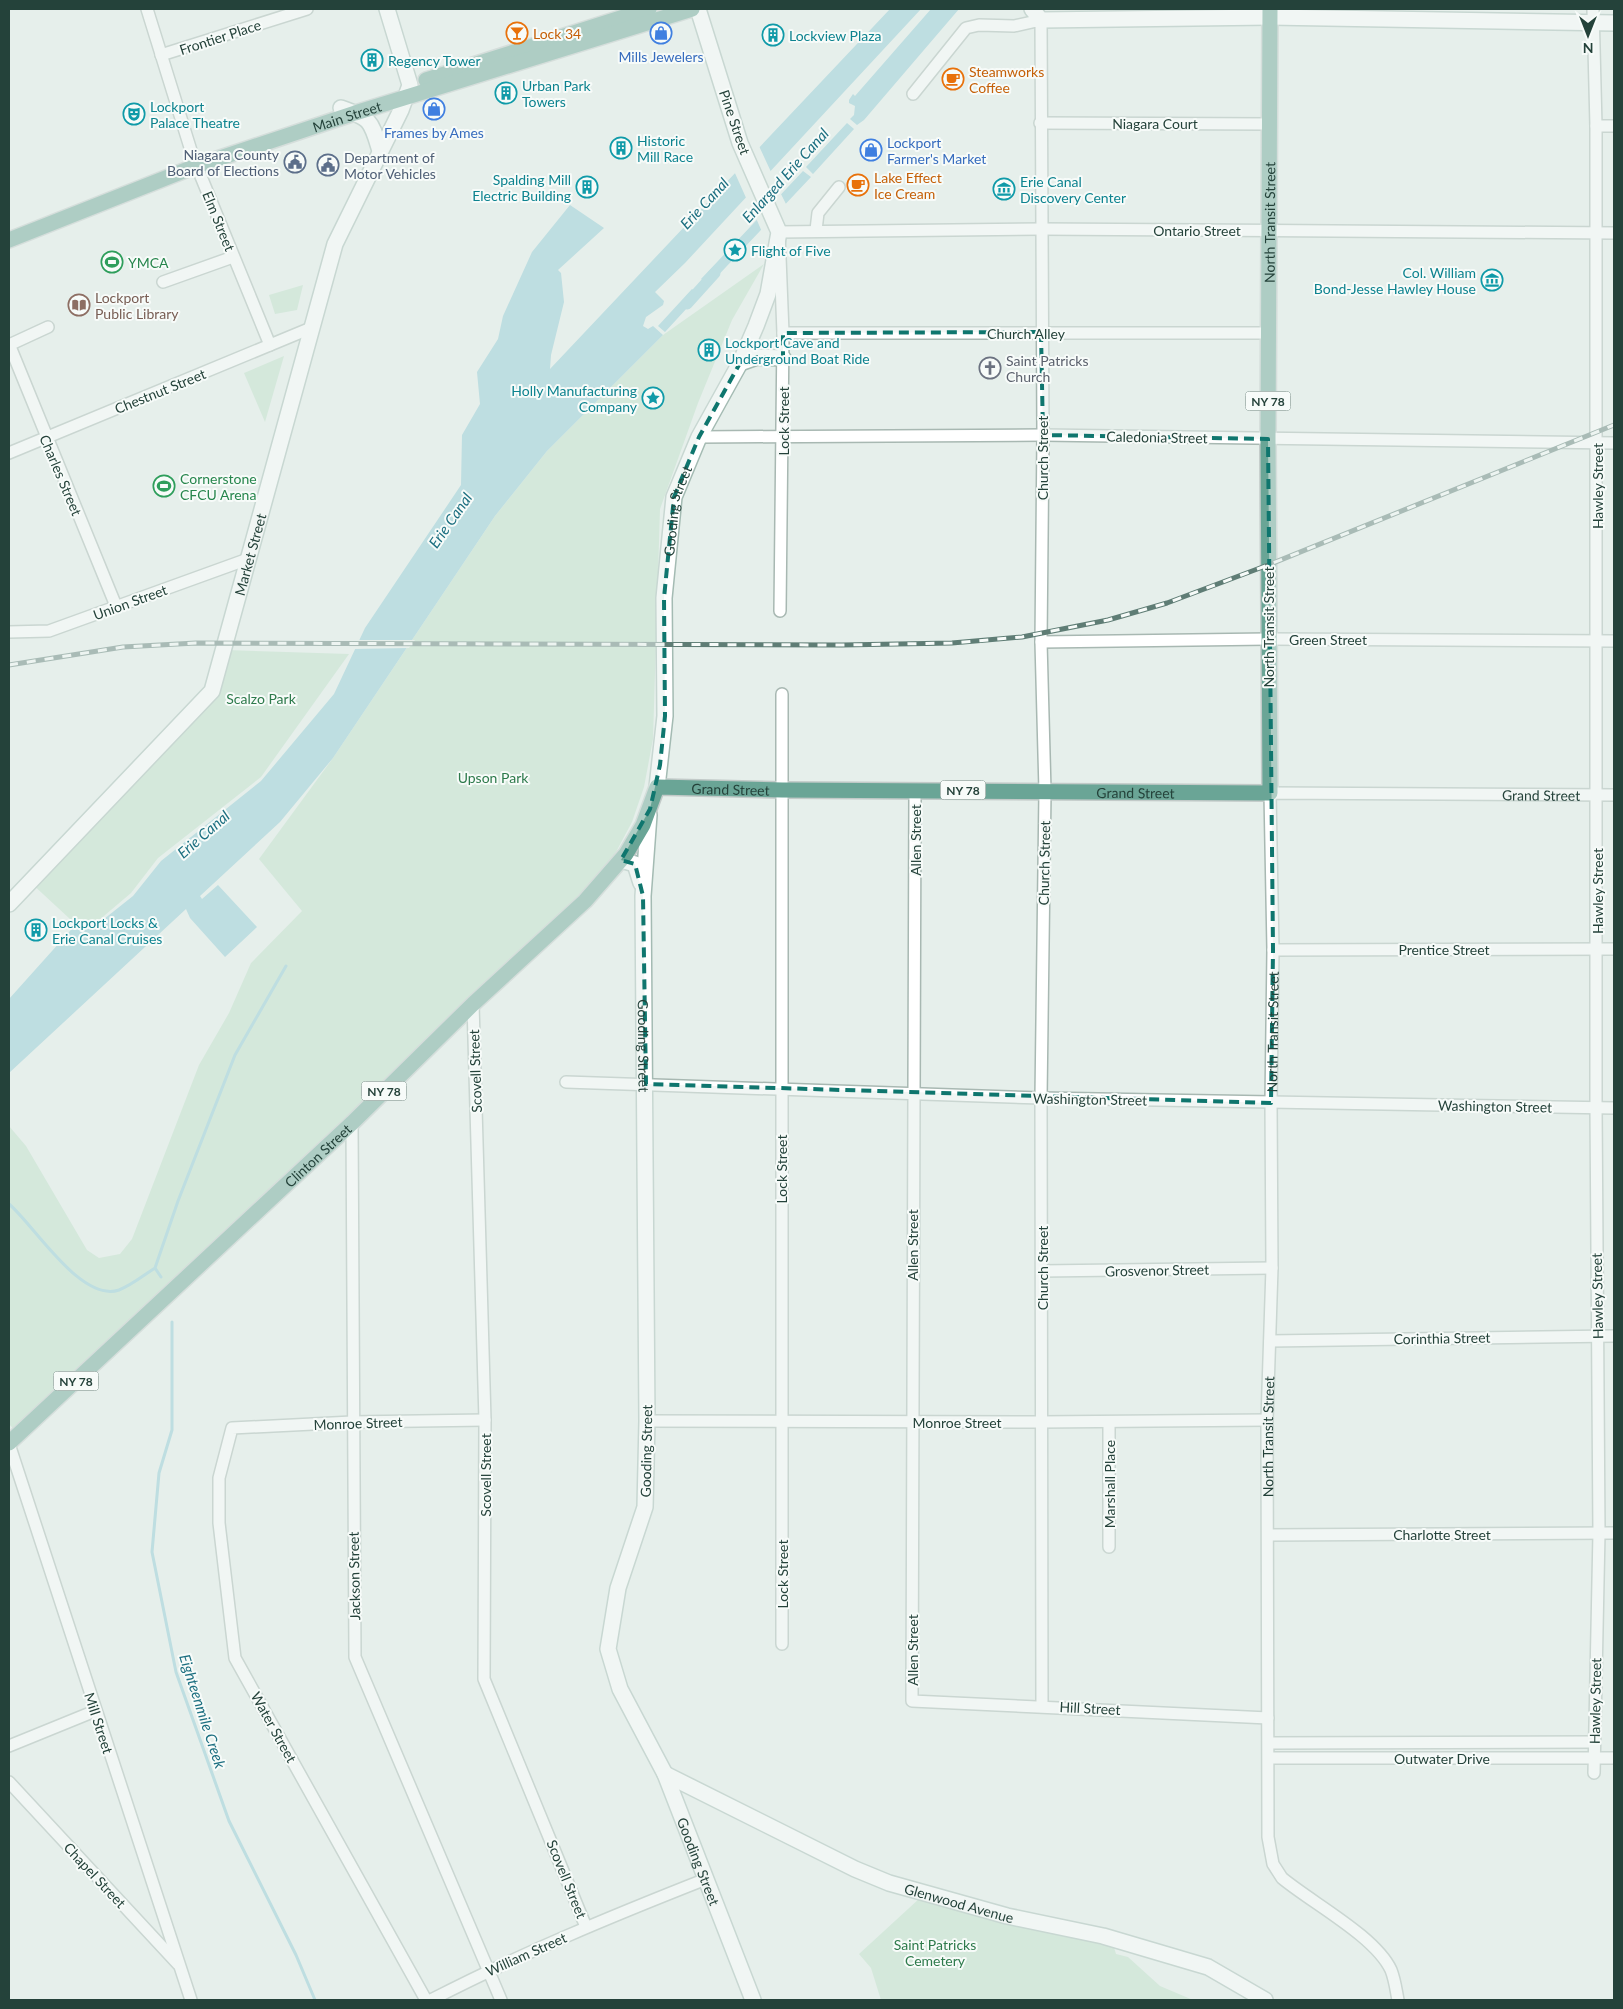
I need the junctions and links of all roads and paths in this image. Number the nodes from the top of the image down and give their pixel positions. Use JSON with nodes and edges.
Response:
{"nodes":[{"id":1,"x":147,"y":9,"type":"edge"},
{"id":2,"x":307,"y":9,"type":"edge"},
{"id":3,"x":387,"y":9,"type":"edge"},
{"id":4,"x":649,"y":9,"type":"edge"},
{"id":5,"x":692,"y":9,"type":"edge"},
{"id":6,"x":698,"y":9,"type":"edge"},
{"id":7,"x":1141,"y":13,"type":"edge"},
{"id":8,"x":1270,"y":13,"type":"edge"},
{"id":9,"x":1036,"y":14,"type":"edge"},
{"id":10,"x":1593,"y":16,"type":"edge"},
{"id":11,"x":1614,"y":23,"type":"edge"},
{"id":12,"x":162,"y":55,"type":"junction"},
{"id":13,"x":408,"y":91,"type":"junction"},
{"id":14,"x":913,"y":94,"type":"dead end"},
{"id":15,"x":348,"y":110,"type":"junction"},
{"id":16,"x":1040,"y":123,"type":"junction"},
{"id":17,"x":1269,"y":124,"type":"junction"},
{"id":18,"x":1596,"y":126,"type":"junction"},
{"id":19,"x":1614,"y":126,"type":"edge"},
{"id":20,"x":380,"y":151,"type":"junction"},
{"id":21,"x":194,"y":161,"type":"junction"},
{"id":22,"x":838,"y":187,"type":"dead end"},
{"id":23,"x":1041,"y":229,"type":"junction"},
{"id":24,"x":816,"y":230,"type":"junction"},
{"id":25,"x":1269,"y":230,"type":"junction"},
{"id":26,"x":9,"y":231,"type":"edge"},
{"id":27,"x":779,"y":232,"type":"junction"},
{"id":28,"x":1595,"y":233,"type":"junction"},
{"id":29,"x":1614,"y":233,"type":"edge"},
{"id":30,"x":9,"y":240,"type":"edge"},
{"id":31,"x":233,"y":257,"type":"junction"},
{"id":32,"x":162,"y":282,"type":"dead end"},
{"id":33,"x":48,"y":327,"type":"dead end"},
{"id":34,"x":311,"y":328,"type":"junction"},
{"id":35,"x":1041,"y":332,"type":"junction"},
{"id":36,"x":783,"y":333,"type":"junction"},
{"id":37,"x":1269,"y":333,"type":"junction"},
{"id":38,"x":9,"y":344,"type":"edge"},
{"id":39,"x":270,"y":345,"type":"junction"},
{"id":40,"x":783,"y":358,"type":"junction"},
{"id":41,"x":740,"y":363,"type":"junction"},
{"id":42,"x":1043,"y":435,"type":"junction"},
{"id":43,"x":783,"y":436,"type":"junction"},
{"id":44,"x":699,"y":437,"type":"junction"},
{"id":45,"x":46,"y":438,"type":"junction"},
{"id":46,"x":1268,"y":439,"type":"junction"},
{"id":47,"x":1597,"y":443,"type":"junction"},
{"id":48,"x":1614,"y":443,"type":"edge"},
{"id":49,"x":9,"y":453,"type":"edge"},
{"id":50,"x":248,"y":559,"type":"junction"},
{"id":51,"x":116,"y":606,"type":"junction"},
{"id":52,"x":780,"y":611,"type":"dead end"},
{"id":53,"x":9,"y":632,"type":"edge"},
{"id":54,"x":1268,"y":639,"type":"junction"},
{"id":55,"x":1597,"y":641,"type":"junction"},
{"id":56,"x":1614,"y":641,"type":"edge"},
{"id":57,"x":1041,"y":642,"type":"junction"},
{"id":58,"x":782,"y":694,"type":"dead end"},
{"id":59,"x":657,"y":786,"type":"junction"},
{"id":60,"x":782,"y":790,"type":"junction"},
{"id":61,"x":915,"y":790,"type":"junction"},
{"id":62,"x":1045,"y":791,"type":"junction"},
{"id":63,"x":1270,"y":793,"type":"junction"},
{"id":64,"x":1597,"y":795,"type":"junction"},
{"id":65,"x":1614,"y":795,"type":"edge"},
{"id":66,"x":650,"y":809,"type":"junction"},
{"id":67,"x":621,"y":860,"type":"junction"},
{"id":68,"x":643,"y":896,"type":"junction"},
{"id":69,"x":9,"y":904,"type":"edge"},
{"id":70,"x":1598,"y":949,"type":"junction"},
{"id":71,"x":1614,"y":949,"type":"edge"},
{"id":72,"x":1273,"y":950,"type":"junction"},
{"id":73,"x":473,"y":1004,"type":"junction"},
{"id":74,"x":566,"y":1082,"type":"dead end"},
{"id":75,"x":646,"y":1084,"type":"junction"},
{"id":76,"x":781,"y":1090,"type":"junction"},
{"id":77,"x":912,"y":1093,"type":"junction"},
{"id":78,"x":1041,"y":1098,"type":"junction"},
{"id":79,"x":1271,"y":1103,"type":"junction"},
{"id":80,"x":1596,"y":1108,"type":"junction"},
{"id":81,"x":1614,"y":1108,"type":"edge"},
{"id":82,"x":352,"y":1123,"type":"junction"},
{"id":83,"x":1272,"y":1268,"type":"junction"},
{"id":84,"x":1042,"y":1271,"type":"junction"},
{"id":85,"x":1598,"y":1336,"type":"junction"},
{"id":86,"x":1614,"y":1336,"type":"edge"},
{"id":87,"x":1270,"y":1341,"type":"junction"},
{"id":88,"x":485,"y":1420,"type":"junction"},
{"id":89,"x":782,"y":1420,"type":"junction"},
{"id":90,"x":1267,"y":1420,"type":"junction"},
{"id":91,"x":647,"y":1421,"type":"junction"},
{"id":92,"x":352,"y":1422,"type":"junction"},
{"id":93,"x":912,"y":1422,"type":"junction"},
{"id":94,"x":1041,"y":1422,"type":"junction"},
{"id":95,"x":1109,"y":1422,"type":"junction"},
{"id":96,"x":232,"y":1428,"type":"joint"},
{"id":97,"x":9,"y":1444,"type":"edge"},
{"id":98,"x":1599,"y":1533,"type":"junction"},
{"id":99,"x":1614,"y":1533,"type":"edge"},
{"id":100,"x":1269,"y":1535,"type":"junction"},
{"id":101,"x":1109,"y":1546,"type":"dead end"},
{"id":102,"x":782,"y":1644,"type":"dead end"},
{"id":103,"x":912,"y":1701,"type":"joint"},
{"id":104,"x":1042,"y":1706,"type":"junction"},
{"id":105,"x":95,"y":1711,"type":"junction"},
{"id":106,"x":1268,"y":1718,"type":"junction"},
{"id":107,"x":1594,"y":1742,"type":"junction"},
{"id":108,"x":1269,"y":1743,"type":"junction"},
{"id":109,"x":9,"y":1746,"type":"edge"},
{"id":110,"x":1269,"y":1758,"type":"junction"},
{"id":111,"x":1594,"y":1758,"type":"junction"},
{"id":112,"x":1614,"y":1758,"type":"edge"},
{"id":113,"x":1594,"y":1773,"type":"dead end"},
{"id":114,"x":665,"y":1774,"type":"junction"},
{"id":115,"x":9,"y":1782,"type":"edge"},
{"id":116,"x":706,"y":1879,"type":"junction"},
{"id":117,"x":586,"y":1927,"type":"junction"},
{"id":118,"x":181,"y":1967,"type":"junction"},
{"id":119,"x":488,"y":1971,"type":"junction"},
{"id":120,"x":191,"y":2000,"type":"edge"},
{"id":121,"x":426,"y":2000,"type":"edge"},
{"id":122,"x":431,"y":2000,"type":"edge"},
{"id":123,"x":501,"y":2000,"type":"edge"},
{"id":124,"x":753,"y":2000,"type":"edge"},
{"id":125,"x":1265,"y":2000,"type":"edge"},
{"id":126,"x":1398,"y":2000,"type":"edge"}],
"edges":[{"from":1,"to":12,"type":"street","name":"Elm Street"},
{"from":2,"to":12,"type":"street","name":"Frontier Place"},
{"from":3,"to":13,"type":"street"},
{"from":4,"to":13,"type":"main road","name":"Main Street"},
{"from":5,"to":13,"type":"main road","name":"Main Street"},
{"from":6,"to":27,"type":"street","name":"Pine Street"},
{"from":7,"to":8,"type":"street"},
{"from":7,"to":9,"type":"street"},
{"from":8,"to":10,"type":"street"},
{"from":8,"to":17,"type":"main road","name":"North Transit Street","number":"NY 78"},
{"from":9,"to":14,"type":"street"},
{"from":9,"to":16,"type":"street","name":"Church Street"},
{"from":10,"to":11,"type":"street"},
{"from":10,"to":18,"type":"street","name":"Hawley Street"},
{"from":12,"to":21,"type":"street","name":"Elm Street"},
{"from":13,"to":15,"type":"main road","name":"Main Street"},
{"from":13,"to":20,"type":"street","name":"Market Street"},
{"from":15,"to":20,"type":"street"},
{"from":15,"to":21,"type":"main road","name":"Main Street"},
{"from":16,"to":17,"type":"street","name":"Niagara Court"},
{"from":16,"to":23,"type":"street","name":"Church Street"},
{"from":17,"to":25,"type":"main road","name":"North Transit Street","number":"NY 78"},
{"from":18,"to":19,"type":"street"},
{"from":18,"to":28,"type":"street","name":"Hawley Street"},
{"from":20,"to":34,"type":"street","name":"Market Street"},
{"from":21,"to":26,"type":"main road","name":"Main Street"},
{"from":21,"to":30,"type":"main road","name":"Main Street"},
{"from":21,"to":31,"type":"street","name":"Elm Street"},
{"from":22,"to":24,"type":"street"},
{"from":23,"to":24,"type":"street","name":"Ontario Street"},
{"from":23,"to":25,"type":"street","name":"Ontario Street"},
{"from":23,"to":35,"type":"street","name":"Church Street"},
{"from":24,"to":27,"type":"street","name":"Ontario Street"},
{"from":25,"to":28,"type":"street","name":"Ontario Street"},
{"from":25,"to":37,"type":"main road","name":"North Transit Street","number":"NY 78"},
{"from":27,"to":36,"type":"street","name":"Lock Street"},
{"from":27,"to":41,"type":"street","name":"Gooding Street"},
{"from":28,"to":29,"type":"street","name":"Ontario Street"},
{"from":28,"to":47,"type":"street","name":"Hawley Street"},
{"from":31,"to":32,"type":"street"},
{"from":31,"to":39,"type":"street","name":"Elm Street"},
{"from":33,"to":38,"type":"street"},
{"from":34,"to":39,"type":"street","name":"Chestnut Street"},
{"from":34,"to":50,"type":"street","name":"Market Street"},
{"from":35,"to":36,"type":"street","name":"Church Alley"},
{"from":35,"to":37,"type":"street","name":"Church Alley"},
{"from":35,"to":42,"type":"street","name":"Church Street"},
{"from":36,"to":40,"type":"street","name":"Lock Street"},
{"from":37,"to":46,"type":"main road","name":"North Transit Street","number":"NY 78"},
{"from":38,"to":45,"type":"street","name":"Charles Street"},
{"from":39,"to":45,"type":"street","name":"Chestnut Street"},
{"from":40,"to":41,"type":"street"},
{"from":40,"to":43,"type":"street","name":"Lock Street"},
{"from":41,"to":44,"type":"street","name":"Gooding Street"},
{"from":42,"to":43,"type":"street","name":"Caledonia Street"},
{"from":42,"to":46,"type":"street","name":"Caledonia Street"},
{"from":42,"to":57,"type":"street","name":"Church Street"},
{"from":43,"to":44,"type":"street","name":"Caledonia Street"},
{"from":43,"to":52,"type":"street","name":"Lock Street"},
{"from":44,"to":59,"type":"street","name":"Gooding Street"},
{"from":45,"to":49,"type":"street","name":"Chestnut Street"},
{"from":45,"to":51,"type":"street","name":"Charles Street"},
{"from":46,"to":47,"type":"street","name":"Caledonia Street"},
{"from":46,"to":54,"type":"main road","name":"North Transit Street","number":"NY 78"},
{"from":47,"to":48,"type":"street","name":"Caledonia Street"},
{"from":47,"to":55,"type":"street","name":"Hawley Street"},
{"from":50,"to":51,"type":"street","name":"Union Street"},
{"from":50,"to":69,"type":"street","name":"Market Street"},
{"from":51,"to":53,"type":"street","name":"Union Street"},
{"from":54,"to":55,"type":"street","name":"Green Street"},
{"from":54,"to":57,"type":"street","name":"Green Street"},
{"from":54,"to":63,"type":"main road","name":"North Transit Street","number":"NY 78"},
{"from":55,"to":56,"type":"street","name":"Green Street"},
{"from":55,"to":64,"type":"street","name":"Hawley Street"},
{"from":57,"to":62,"type":"street","name":"Church Street"},
{"from":58,"to":60,"type":"street","name":"Lock Street"},
{"from":59,"to":60,"type":"main road","name":"Grand Street","number":"NY 78"},
{"from":59,"to":66,"type":"main road","name":"Gooding Street","number":"NY 78"},
{"from":60,"to":61,"type":"main road","name":"Grand Street","number":"NY 78"},
{"from":60,"to":76,"type":"street","name":"Lock Street"},
{"from":61,"to":62,"type":"main road","name":"Grand Street","number":"NY 78"},
{"from":61,"to":77,"type":"street","name":"Allen Street"},
{"from":62,"to":63,"type":"main road","name":"Grand Street","number":"NY 78"},
{"from":62,"to":78,"type":"street","name":"Church Street"},
{"from":63,"to":64,"type":"street","name":"Grand Street"},
{"from":63,"to":72,"type":"street","name":"North Transit Street"},
{"from":64,"to":65,"type":"street","name":"Grand Street"},
{"from":64,"to":70,"type":"street","name":"Hawley Street"},
{"from":66,"to":67,"type":"main road","name":"Gooding Street","number":"NY 78"},
{"from":66,"to":68,"type":"street","name":"Gooding Street"},
{"from":67,"to":68,"type":"street","name":"Gooding Street"},
{"from":67,"to":73,"type":"main road","name":"Clinton Street","number":"NY 78"},
{"from":68,"to":75,"type":"street","name":"Gooding Street"},
{"from":70,"to":71,"type":"street","name":"Prentice Street"},
{"from":70,"to":72,"type":"street","name":"Prentice Street"},
{"from":70,"to":80,"type":"street","name":"Hawley Street"},
{"from":72,"to":79,"type":"street","name":"North Transit Street"},
{"from":73,"to":82,"type":"main road","name":"Clinton Street","number":"NY 78"},
{"from":73,"to":88,"type":"street","name":"Scovell Street"},
{"from":74,"to":75,"type":"street","name":"Washington Street"},
{"from":75,"to":76,"type":"street","name":"Washington Street"},
{"from":75,"to":91,"type":"street","name":"Gooding Street"},
{"from":76,"to":77,"type":"street","name":"Washington Street"},
{"from":76,"to":89,"type":"street","name":"Lock Street"},
{"from":77,"to":78,"type":"street","name":"Washington Street"},
{"from":77,"to":93,"type":"street","name":"Allen Street"},
{"from":78,"to":79,"type":"street","name":"Washington Street"},
{"from":78,"to":84,"type":"street","name":"Church Street"},
{"from":79,"to":80,"type":"street","name":"Washington Street"},
{"from":79,"to":83,"type":"street","name":"North Transit Street"},
{"from":80,"to":81,"type":"street","name":"Washington Street"},
{"from":80,"to":85,"type":"street","name":"Hawley Street"},
{"from":82,"to":92,"type":"street","name":"Jackson Street"},
{"from":82,"to":97,"type":"main road","name":"Clinton Street","number":"NY 78"},
{"from":83,"to":84,"type":"street","name":"Grosvenor Street"},
{"from":83,"to":87,"type":"street","name":"North Transit Street"},
{"from":84,"to":94,"type":"street","name":"Church Street"},
{"from":85,"to":86,"type":"street","name":"Corinthia Street"},
{"from":85,"to":87,"type":"street","name":"Corinthia Street"},
{"from":85,"to":98,"type":"street","name":"Hawley Street"},
{"from":87,"to":90,"type":"street","name":"North Transit Street"},
{"from":88,"to":92,"type":"street","name":"Monroe Street"},
{"from":88,"to":117,"type":"street","name":"Scovell Street"},
{"from":89,"to":91,"type":"street","name":"Monroe Street"},
{"from":89,"to":93,"type":"street","name":"Monroe Street"},
{"from":89,"to":102,"type":"street","name":"Lock Street"},
{"from":90,"to":95,"type":"street","name":"Monroe Street"},
{"from":90,"to":100,"type":"street","name":"North Transit Street"},
{"from":91,"to":114,"type":"street","name":"Gooding Street"},
{"from":92,"to":96,"type":"street","name":"Monroe Street"},
{"from":92,"to":119,"type":"street","name":"Jackson Street"},
{"from":93,"to":94,"type":"street","name":"Monroe Street"},
{"from":93,"to":103,"type":"street","name":"Allen Street"},
{"from":94,"to":95,"type":"street","name":"Monroe Street"},
{"from":94,"to":104,"type":"street","name":"Church Street"},
{"from":95,"to":101,"type":"street","name":"Marshall Place"},
{"from":96,"to":121,"type":"street","name":"Water Street"},
{"from":97,"to":105,"type":"street","name":"Mill Street"},
{"from":98,"to":99,"type":"street","name":"Charlotte Street"},
{"from":98,"to":100,"type":"street","name":"Charlotte Street"},
{"from":98,"to":107,"type":"street","name":"Hawley Street"},
{"from":100,"to":106,"type":"street","name":"North Transit Street"},
{"from":103,"to":104,"type":"street","name":"Hill Street"},
{"from":104,"to":106,"type":"street","name":"Hill Street"},
{"from":105,"to":109,"type":"street"},
{"from":105,"to":118,"type":"street","name":"Mill Street"},
{"from":106,"to":108,"type":"street","name":"North Transit Street"},
{"from":107,"to":108,"type":"street","name":"Outwater Drive"},
{"from":107,"to":111,"type":"street","name":"Hawley Street"},
{"from":108,"to":110,"type":"street","name":"North Transit Street"},
{"from":110,"to":111,"type":"street","name":"Outwater Drive"},
{"from":110,"to":126,"type":"street","name":"North Transit Street"},
{"from":111,"to":112,"type":"street","name":"Outwater Drive"},
{"from":111,"to":113,"type":"street","name":"Hawley Street"},
{"from":114,"to":116,"type":"street","name":"Gooding Street"},
{"from":114,"to":125,"type":"street","name":"Glenwood Avenue"},
{"from":115,"to":118,"type":"street","name":"Chapel Street"},
{"from":116,"to":117,"type":"street","name":"William Street"},
{"from":116,"to":124,"type":"street","name":"Gooding Street"},
{"from":117,"to":119,"type":"street","name":"William Street"},
{"from":118,"to":120,"type":"street","name":"Mill Street"},
{"from":119,"to":122,"type":"street","name":"William Street"},
{"from":119,"to":123,"type":"street","name":"Jackson Street"}]}
